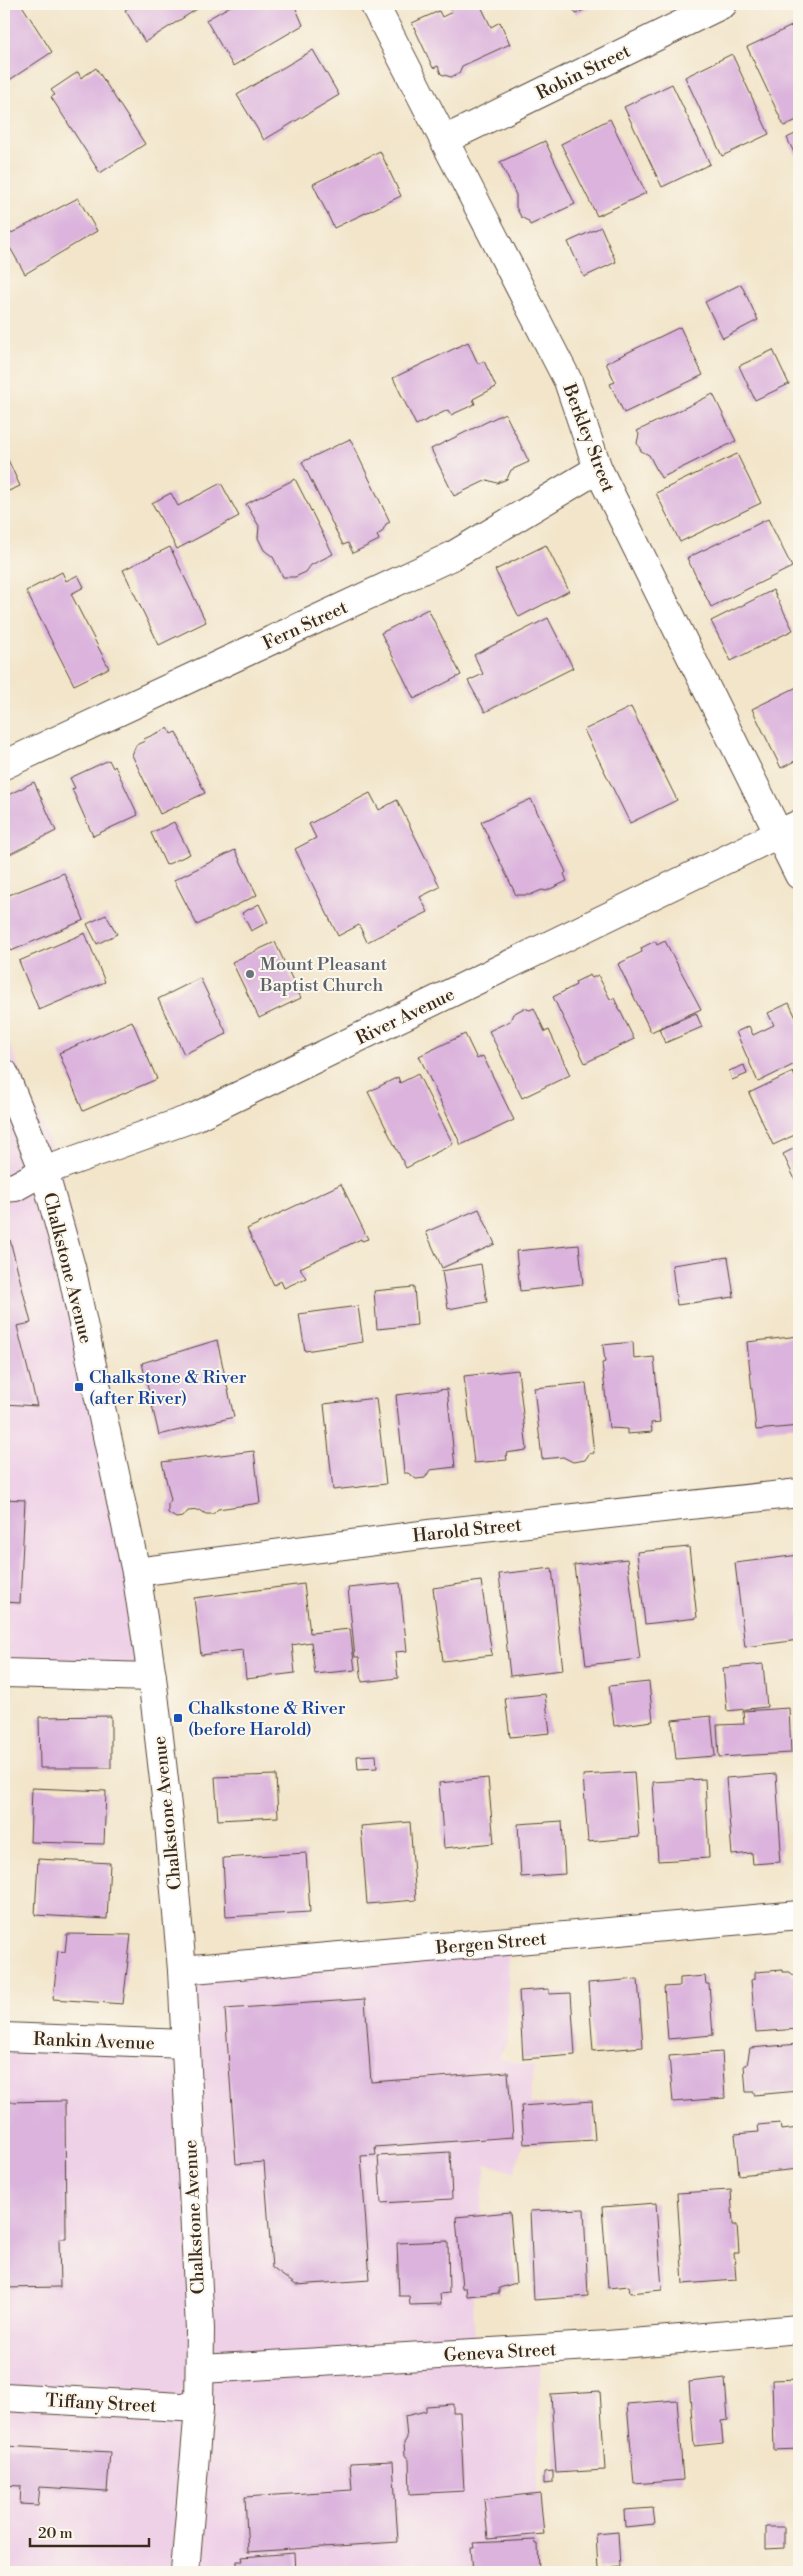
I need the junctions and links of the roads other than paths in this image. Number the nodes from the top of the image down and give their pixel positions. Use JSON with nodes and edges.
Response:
{"nodes":[{"id":1,"x":374,"y":4,"type":"edge"},
{"id":2,"x":723,"y":4,"type":"edge"},
{"id":3,"x":444,"y":140,"type":"junction"},
{"id":4,"x":598,"y":469,"type":"junction"},
{"id":5,"x":4,"y":765,"type":"edge"},
{"id":6,"x":789,"y":829,"type":"edge"},
{"id":7,"x":799,"y":875,"type":"edge"},
{"id":8,"x":4,"y":1073,"type":"edge"},
{"id":9,"x":44,"y":1171,"type":"junction"},
{"id":10,"x":4,"y":1188,"type":"edge"},
{"id":11,"x":799,"y":1493,"type":"edge"},
{"id":12,"x":136,"y":1572,"type":"junction"},
{"id":13,"x":4,"y":1673,"type":"edge"},
{"id":14,"x":152,"y":1677,"type":"junction"},
{"id":15,"x":799,"y":1916,"type":"edge"},
{"id":16,"x":182,"y":1970,"type":"junction"},
{"id":17,"x":4,"y":2037,"type":"edge"},
{"id":18,"x":185,"y":2044,"type":"junction"},
{"id":19,"x":799,"y":2329,"type":"edge"},
{"id":20,"x":201,"y":2369,"type":"junction"},
{"id":21,"x":4,"y":2398,"type":"edge"},
{"id":22,"x":199,"y":2408,"type":"junction"},
{"id":23,"x":185,"y":2572,"type":"edge"}],
"edges":[{"from":1,"to":3,"type":"street","name":"Berkley Street"},
{"from":2,"to":3,"type":"street","name":"Robin Street"},
{"from":3,"to":4,"type":"street","name":"Berkley Street"},
{"from":4,"to":5,"type":"street","name":"Fern Street"},
{"from":4,"to":6,"type":"street","name":"Berkley Street"},
{"from":6,"to":7,"type":"street","name":"Berkley Street"},
{"from":6,"to":9,"type":"street","name":"River Avenue"},
{"from":8,"to":9,"type":"street","name":"Chalkstone Avenue"},
{"from":9,"to":10,"type":"street","name":"River Avenue"},
{"from":9,"to":12,"type":"street","name":"Chalkstone Avenue"},
{"from":11,"to":12,"type":"street","name":"Harold Street"},
{"from":12,"to":14,"type":"street","name":"Chalkstone Avenue"},
{"from":13,"to":14,"type":"street"},
{"from":14,"to":16,"type":"street","name":"Chalkstone Avenue"},
{"from":15,"to":16,"type":"street","name":"Bergen Street"},
{"from":16,"to":18,"type":"street","name":"Chalkstone Avenue"},
{"from":17,"to":18,"type":"street","name":"Rankin Avenue"},
{"from":18,"to":20,"type":"street","name":"Chalkstone Avenue"},
{"from":19,"to":20,"type":"street","name":"Geneva Street"},
{"from":20,"to":22,"type":"street","name":"Chalkstone Avenue"},
{"from":21,"to":22,"type":"street","name":"Tiffany Street"},
{"from":22,"to":23,"type":"street","name":"Chalkstone Avenue"}]}
